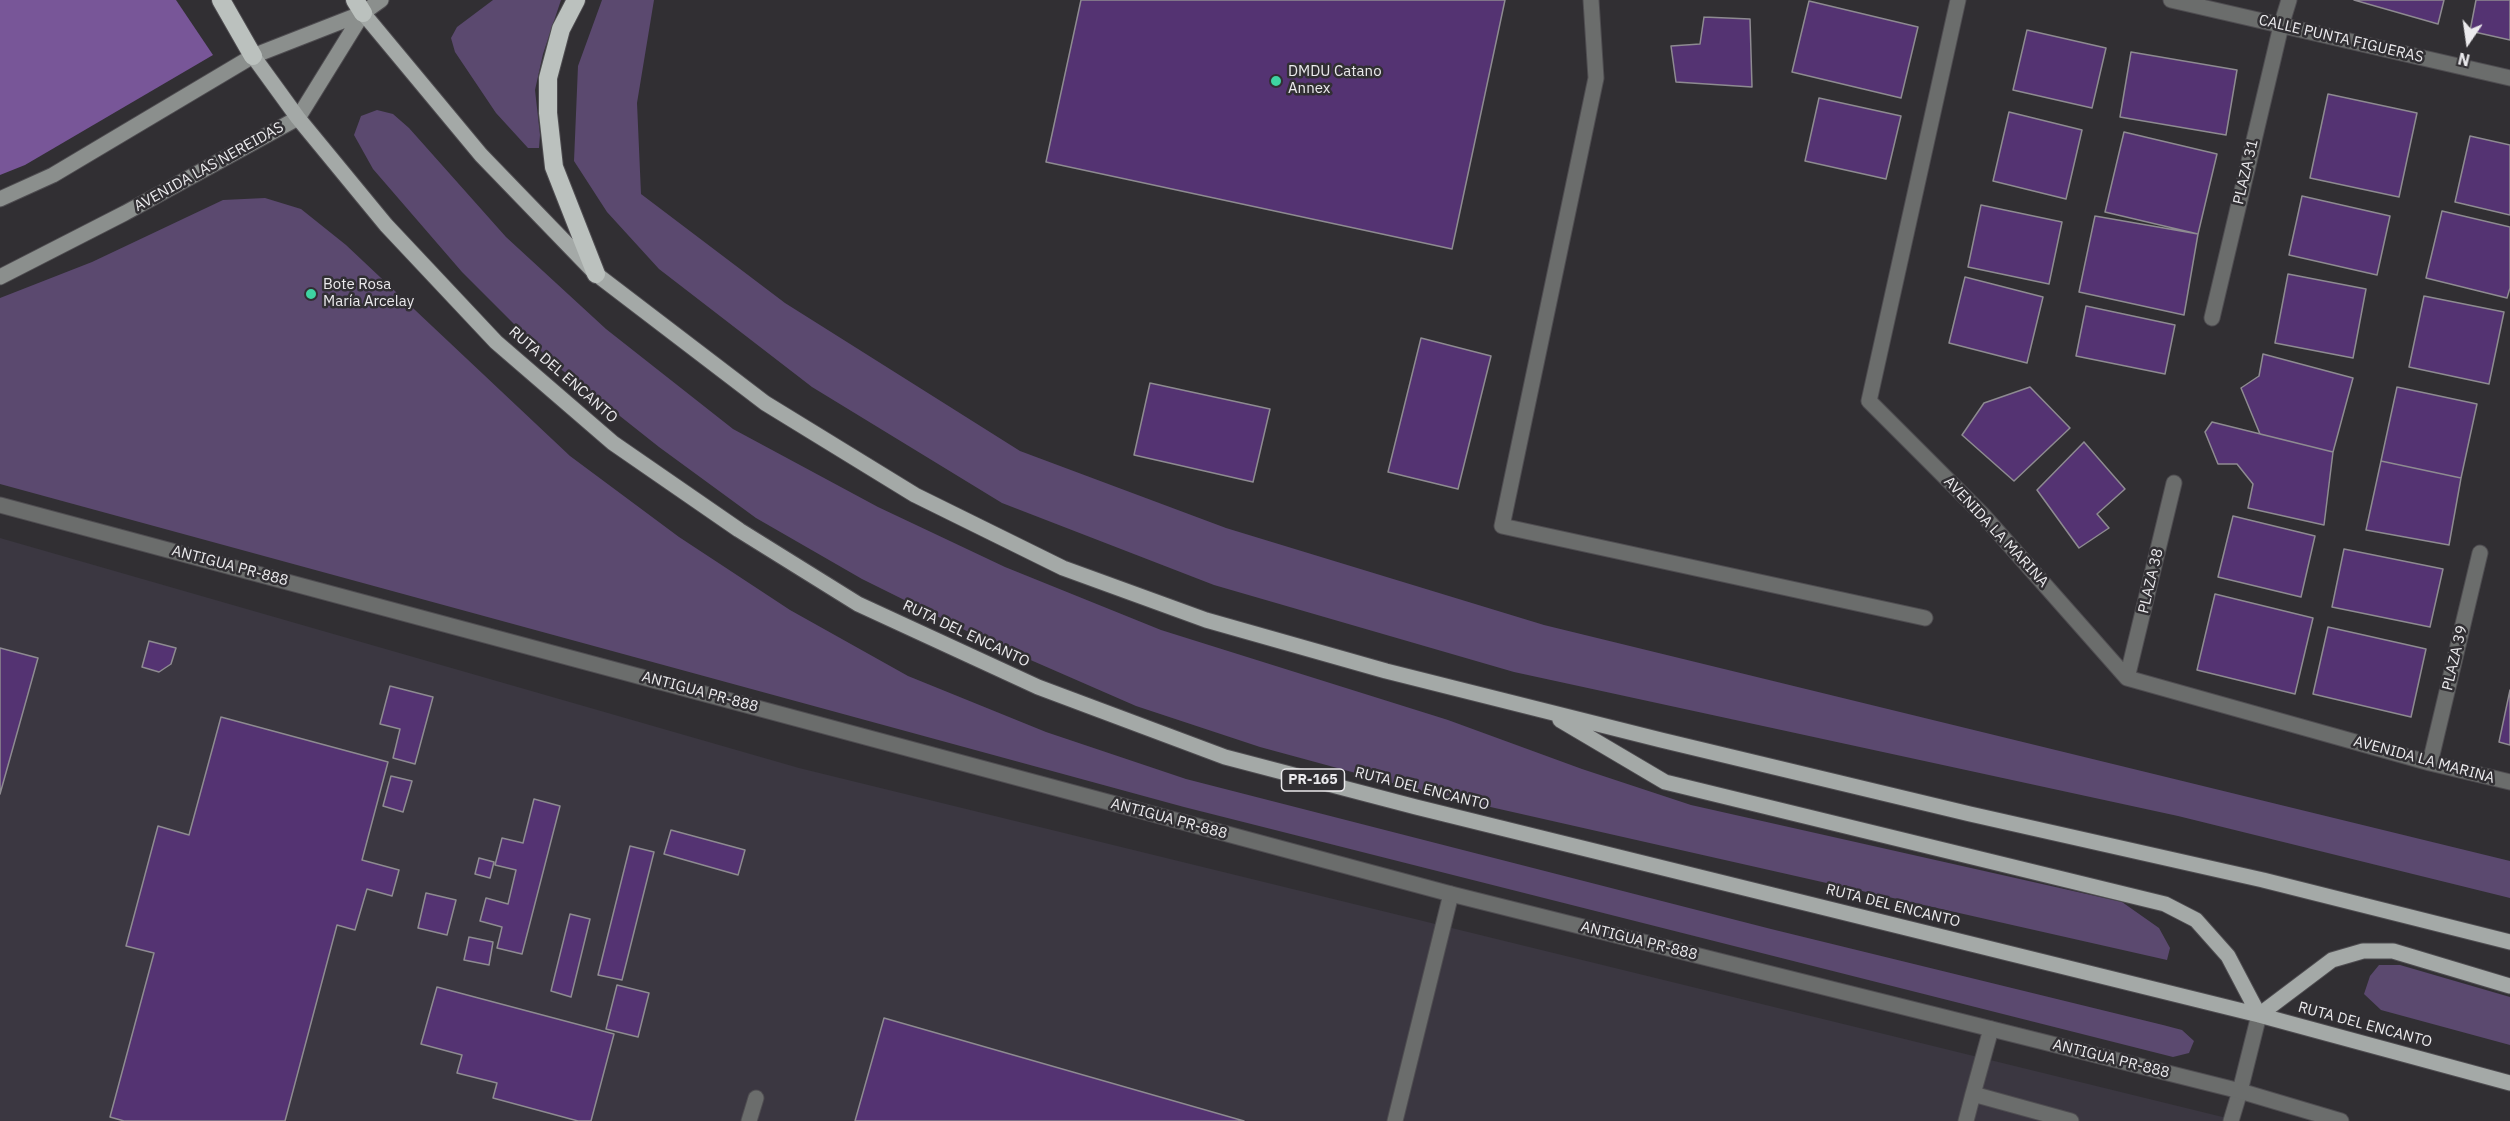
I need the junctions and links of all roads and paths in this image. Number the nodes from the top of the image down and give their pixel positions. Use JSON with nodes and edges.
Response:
{"nodes":[{"id":1,"x":221,"y":0,"type":"edge"},
{"id":2,"x":381,"y":0,"type":"edge"},
{"id":3,"x":576,"y":0,"type":"edge"},
{"id":4,"x":1591,"y":0,"type":"edge"},
{"id":5,"x":1958,"y":0,"type":"edge"},
{"id":6,"x":2171,"y":0,"type":"edge"},
{"id":7,"x":2289,"y":0,"type":"edge"},
{"id":8,"x":359,"y":7,"type":"edge"},
{"id":9,"x":2281,"y":26,"type":"junction"},
{"id":10,"x":253,"y":56,"type":"junction"},
{"id":11,"x":2510,"y":78,"type":"edge"},
{"id":12,"x":298,"y":118,"type":"junction"},
{"id":13,"x":0,"y":199,"type":"edge"},
{"id":14,"x":596,"y":274,"type":"junction"},
{"id":15,"x":0,"y":277,"type":"edge"},
{"id":16,"x":2212,"y":318,"type":"dead end"},
{"id":17,"x":2174,"y":483,"type":"dead end"},
{"id":18,"x":0,"y":504,"type":"edge"},
{"id":19,"x":2480,"y":554,"type":"dead end"},
{"id":20,"x":1925,"y":618,"type":"dead end"},
{"id":21,"x":2127,"y":678,"type":"junction"},
{"id":22,"x":1544,"y":711,"type":"junction"},
{"id":23,"x":2430,"y":763,"type":"junction"},
{"id":24,"x":2510,"y":782,"type":"edge"},
{"id":25,"x":1451,"y":894,"type":"junction"},
{"id":26,"x":2510,"y":942,"type":"edge"},
{"id":27,"x":2510,"y":986,"type":"edge"},
{"id":28,"x":2259,"y":1015,"type":"junction"},
{"id":29,"x":1991,"y":1029,"type":"junction"},
{"id":30,"x":2510,"y":1083,"type":"edge"},
{"id":31,"x":2240,"y":1091,"type":"junction"},
{"id":32,"x":1973,"y":1094,"type":"junction"},
{"id":33,"x":756,"y":1098,"type":"dead end"},
{"id":34,"x":749,"y":1121,"type":"edge"},
{"id":35,"x":1395,"y":1121,"type":"edge"},
{"id":36,"x":1966,"y":1121,"type":"edge"},
{"id":37,"x":2071,"y":1121,"type":"edge"},
{"id":38,"x":2231,"y":1121,"type":"edge"},
{"id":39,"x":2341,"y":1121,"type":"edge"}],
"edges":[{"from":1,"to":10,"type":"highway","number":"PR-165"},
{"from":2,"to":8,"type":"street"},
{"from":3,"to":14,"type":"highway"},
{"from":4,"to":20,"type":"street"},
{"from":5,"to":21,"type":"street","name":"AVENIDA LA MARINA"},
{"from":6,"to":9,"type":"street","name":"CALLE PUNTA FIGUERAS"},
{"from":7,"to":9,"type":"street","name":"PLAZA 31"},
{"from":8,"to":10,"type":"street"},
{"from":8,"to":12,"type":"street","name":"AVENIDA LAS NEREIDAS"},
{"from":8,"to":14,"type":"main road"},
{"from":9,"to":11,"type":"street","name":"CALLE PUNTA FIGUERAS"},
{"from":9,"to":16,"type":"street","name":"PLAZA 31"},
{"from":10,"to":12,"type":"main road","number":"PR-165"},
{"from":10,"to":13,"type":"street"},
{"from":12,"to":15,"type":"street","name":"AVENIDA LAS NEREIDAS"},
{"from":12,"to":28,"type":"main road","name":"RUTA DEL ENCANTO","number":"PR-165"},
{"from":14,"to":22,"type":"main road"},
{"from":17,"to":21,"type":"street","name":"PLAZA 38"},
{"from":18,"to":25,"type":"street","name":"ANTIGUA PR-888"},
{"from":19,"to":23,"type":"street","name":"PLAZA 39"},
{"from":21,"to":23,"type":"street","name":"AVENIDA LA MARINA"},
{"from":22,"to":26,"type":"main road"},
{"from":22,"to":28,"type":"main road"},
{"from":23,"to":24,"type":"street","name":"AVENIDA LA MARINA"},
{"from":25,"to":29,"type":"street","name":"ANTIGUA PR-888"},
{"from":25,"to":35,"type":"street"},
{"from":27,"to":28,"type":"main road"},
{"from":28,"to":30,"type":"main road","name":"RUTA DEL ENCANTO","number":"PR-165"},
{"from":28,"to":31,"type":"street"},
{"from":29,"to":31,"type":"street","name":"ANTIGUA PR-888"},
{"from":29,"to":32,"type":"street"},
{"from":31,"to":38,"type":"street"},
{"from":31,"to":39,"type":"street","name":"ANTIGUA PR-888"},
{"from":32,"to":36,"type":"street"},
{"from":32,"to":37,"type":"street"},
{"from":33,"to":34,"type":"street"}]}
